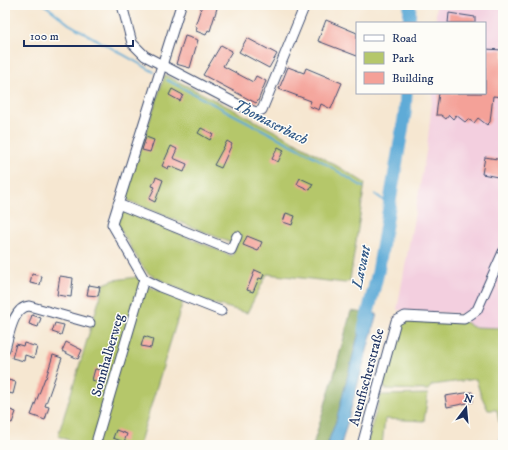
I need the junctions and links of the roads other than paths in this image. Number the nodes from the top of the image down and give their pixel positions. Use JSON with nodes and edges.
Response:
{"nodes":[{"id":1,"x":122,"y":5,"type":"edge"},
{"id":2,"x":181,"y":5,"type":"edge"},
{"id":3,"x":305,"y":5,"type":"edge"},
{"id":4,"x":162,"y":65,"type":"junction"},
{"id":5,"x":118,"y":204,"type":"junction"},
{"id":6,"x":237,"y":236,"type":"dead end"},
{"id":7,"x":503,"y":252,"type":"edge"},
{"id":8,"x":144,"y":279,"type":"junction"},
{"id":9,"x":221,"y":311,"type":"dead end"},
{"id":10,"x":90,"y":323,"type":"dead end"},
{"id":11,"x":5,"y":349,"type":"edge"},
{"id":12,"x":97,"y":439,"type":"dead end"},
{"id":13,"x":362,"y":445,"type":"edge"}],
"edges":[{"from":1,"to":4,"type":"street"},
{"from":2,"to":4,"type":"street"},
{"from":3,"to":4,"type":"street"},
{"from":4,"to":5,"type":"street"},
{"from":5,"to":6,"type":"street"},
{"from":5,"to":8,"type":"street"},
{"from":7,"to":13,"type":"street","name":"Auenfischerstraße"},
{"from":8,"to":9,"type":"street"},
{"from":8,"to":12,"type":"street","name":"Sonnhalberweg"},
{"from":10,"to":11,"type":"street"}]}
